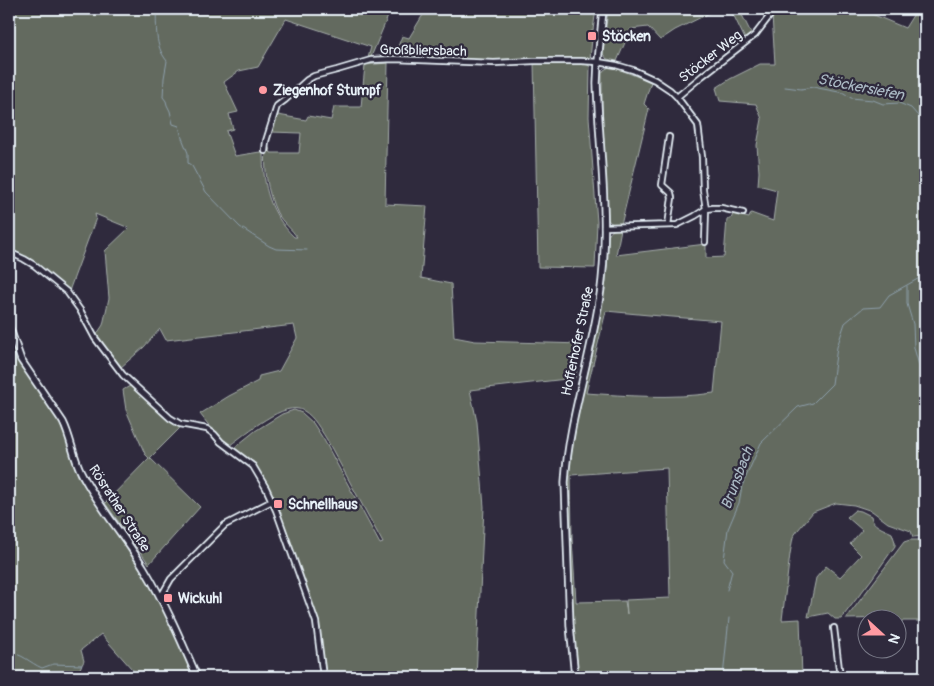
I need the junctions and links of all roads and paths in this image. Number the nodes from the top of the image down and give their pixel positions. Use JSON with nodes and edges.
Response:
{"nodes":[{"id":1,"x":603,"y":9,"type":"edge"},
{"id":2,"x":775,"y":9,"type":"edge"},
{"id":3,"x":598,"y":62,"type":"junction"},
{"id":4,"x":677,"y":97,"type":"junction"},
{"id":5,"x":669,"y":137,"type":"dead end"},
{"id":6,"x":265,"y":151,"type":"dead end"},
{"id":7,"x":706,"y":209,"type":"junction"},
{"id":8,"x":744,"y":213,"type":"dead end"},
{"id":9,"x":668,"y":225,"type":"junction"},
{"id":10,"x":604,"y":227,"type":"junction"},
{"id":11,"x":705,"y":242,"type":"dead end"},
{"id":12,"x":9,"y":252,"type":"edge"},
{"id":13,"x":9,"y":326,"type":"edge"},
{"id":14,"x":272,"y":501,"type":"junction"},
{"id":15,"x":160,"y":596,"type":"junction"},
{"id":16,"x":834,"y":628,"type":"dead end"},
{"id":17,"x":197,"y":677,"type":"edge"},
{"id":18,"x":323,"y":677,"type":"edge"},
{"id":19,"x":575,"y":677,"type":"edge"},
{"id":20,"x":840,"y":677,"type":"edge"}],
"edges":[{"from":1,"to":3,"type":"street","name":"Hofferhofer Straße"},
{"from":2,"to":4,"type":"street","name":"Stöcker Weg"},
{"from":3,"to":4,"type":"street"},
{"from":3,"to":6,"type":"street","name":"Großbliersbach"},
{"from":3,"to":10,"type":"street","name":"Hofferhofer Straße"},
{"from":4,"to":7,"type":"street"},
{"from":5,"to":9,"type":"street"},
{"from":7,"to":8,"type":"street"},
{"from":7,"to":9,"type":"street"},
{"from":7,"to":11,"type":"street"},
{"from":9,"to":10,"type":"street"},
{"from":10,"to":19,"type":"street","name":"Hofferhofer Straße"},
{"from":12,"to":14,"type":"street"},
{"from":13,"to":15,"type":"street","name":"Rösrather Straße"},
{"from":14,"to":15,"type":"street"},
{"from":14,"to":18,"type":"street"},
{"from":15,"to":17,"type":"street","name":"Rösrather Straße"},
{"from":16,"to":20,"type":"street"}]}
